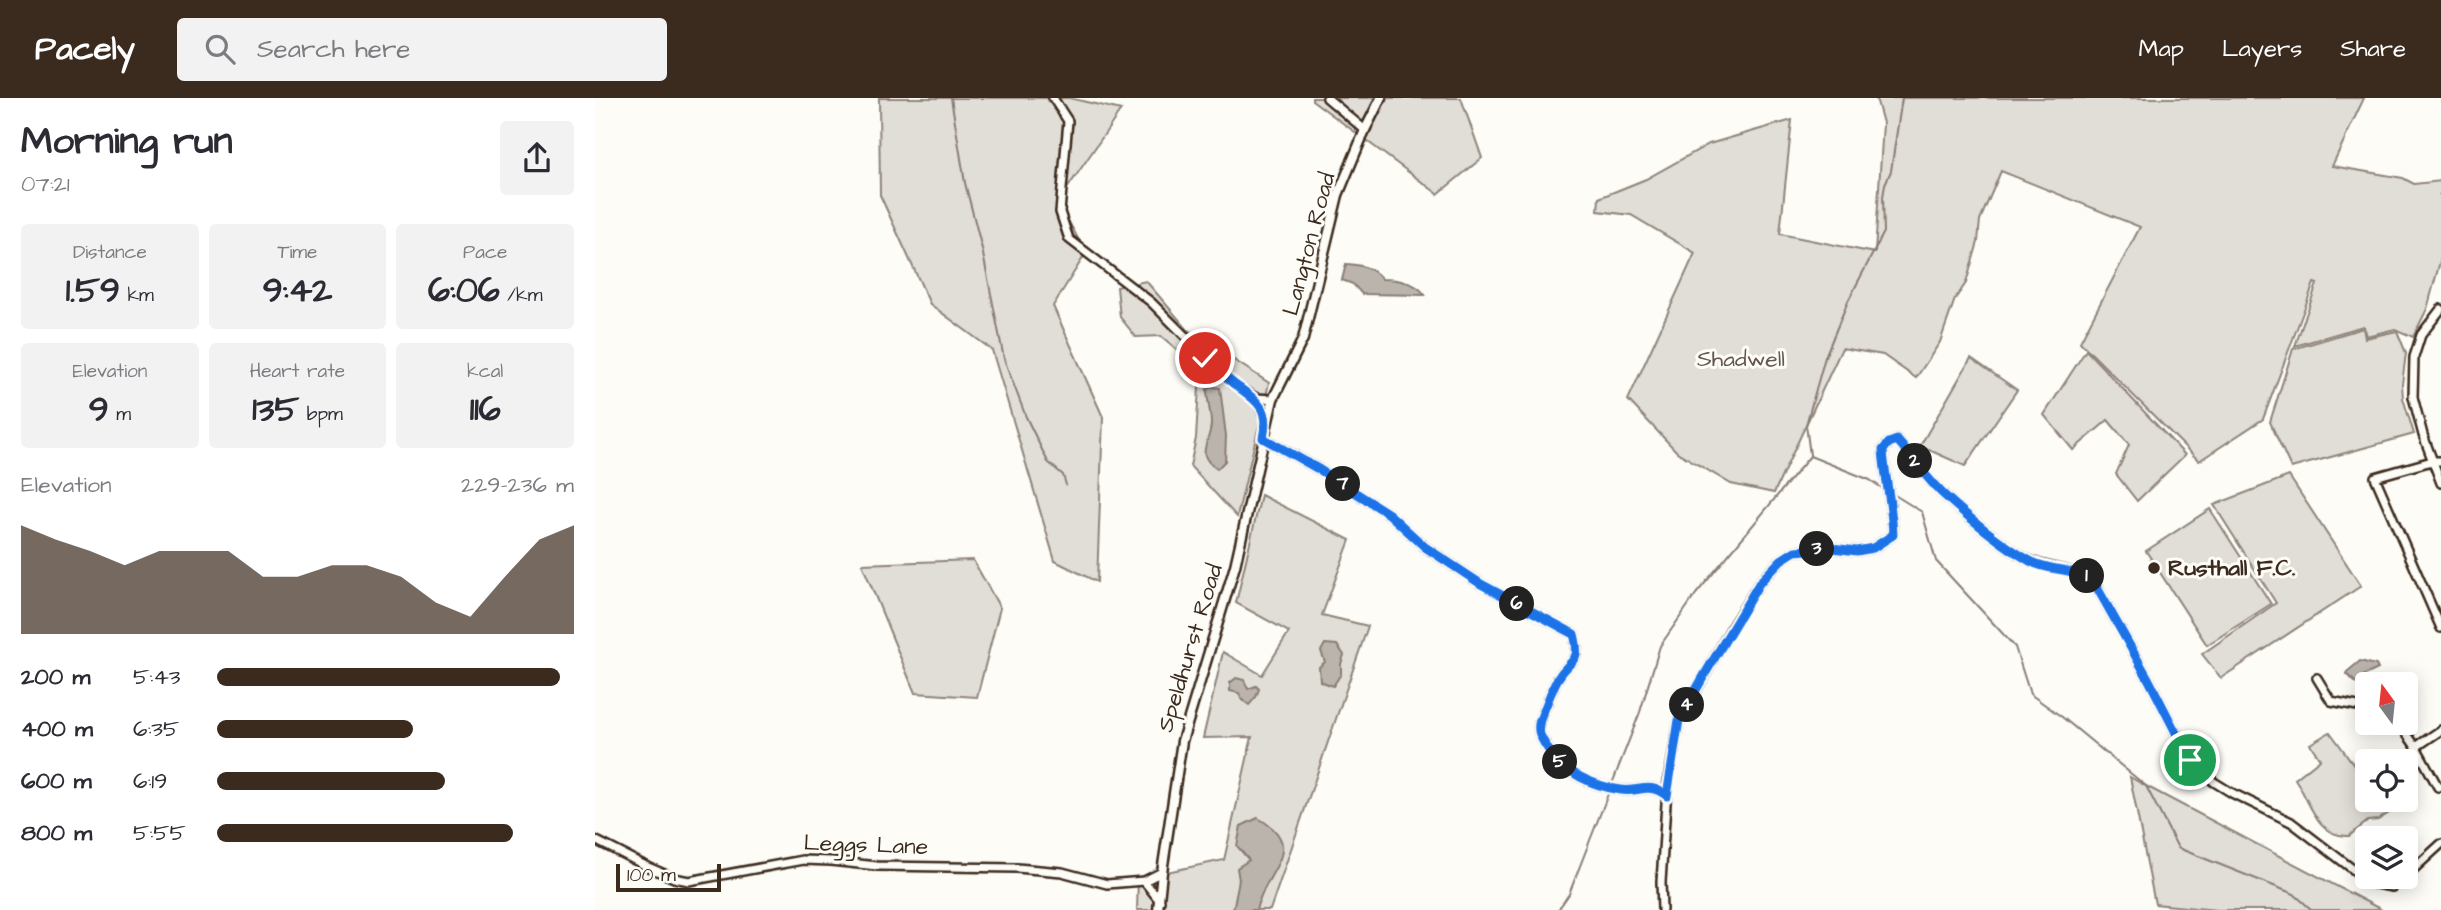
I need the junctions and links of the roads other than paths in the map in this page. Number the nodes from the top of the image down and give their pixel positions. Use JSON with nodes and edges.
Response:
{"nodes":[{"id":1,"x":1053,"y":98,"type":"edge"},
{"id":2,"x":1327,"y":98,"type":"edge"},
{"id":3,"x":1381,"y":98,"type":"edge"},
{"id":4,"x":1365,"y":130,"type":"junction"},
{"id":5,"x":2441,"y":309,"type":"edge"},
{"id":6,"x":1256,"y":398,"type":"junction"},
{"id":7,"x":1273,"y":399,"type":"junction"},
{"id":8,"x":1267,"y":422,"type":"junction"},
{"id":9,"x":1263,"y":438,"type":"junction"},
{"id":10,"x":2432,"y":461,"type":"junction"},
{"id":11,"x":2441,"y":461,"type":"edge"},
{"id":12,"x":2441,"y":482,"type":"edge"},
{"id":13,"x":2441,"y":628,"type":"edge"},
{"id":14,"x":2317,"y":678,"type":"dead end"},
{"id":15,"x":2355,"y":706,"type":"edge"},
{"id":16,"x":2441,"y":730,"type":"edge"},
{"id":17,"x":2408,"y":735,"type":"edge"},
{"id":18,"x":2416,"y":747,"type":"junction"},
{"id":19,"x":2438,"y":787,"type":"dead end"},
{"id":20,"x":1667,"y":796,"type":"junction"},
{"id":21,"x":595,"y":840,"type":"edge"},
{"id":22,"x":2441,"y":844,"type":"edge"},
{"id":23,"x":2418,"y":865,"type":"edge"},
{"id":24,"x":2355,"y":871,"type":"edge"},
{"id":25,"x":1162,"y":872,"type":"junction"},
{"id":26,"x":1144,"y":881,"type":"junction"},
{"id":27,"x":1159,"y":905,"type":"edge"},
{"id":28,"x":1662,"y":910,"type":"edge"}],
"edges":[{"from":1,"to":6,"type":"street"},
{"from":2,"to":4,"type":"street"},
{"from":3,"to":4,"type":"street","name":"Langton Road"},
{"from":4,"to":7,"type":"street","name":"Langton Road"},
{"from":5,"to":10,"type":"street"},
{"from":6,"to":7,"type":"street"},
{"from":6,"to":8,"type":"street"},
{"from":7,"to":8,"type":"street","name":"Speldhurst Road"},
{"from":8,"to":9,"type":"street","name":"Speldhurst Road"},
{"from":9,"to":20,"type":"street"},
{"from":9,"to":25,"type":"street","name":"Speldhurst Road"},
{"from":10,"to":11,"type":"street"},
{"from":10,"to":12,"type":"street"},
{"from":10,"to":13,"type":"street"},
{"from":14,"to":15,"type":"street"},
{"from":16,"to":18,"type":"street"},
{"from":17,"to":18,"type":"street"},
{"from":18,"to":19,"type":"street"},
{"from":20,"to":24,"type":"street"},
{"from":20,"to":28,"type":"street"},
{"from":21,"to":26,"type":"street","name":"Leggs Lane"},
{"from":22,"to":23,"type":"street"},
{"from":25,"to":26,"type":"street","name":"Leggs Lane"},
{"from":25,"to":27,"type":"street","name":"Speldhurst Road"},
{"from":26,"to":27,"type":"street"}]}
